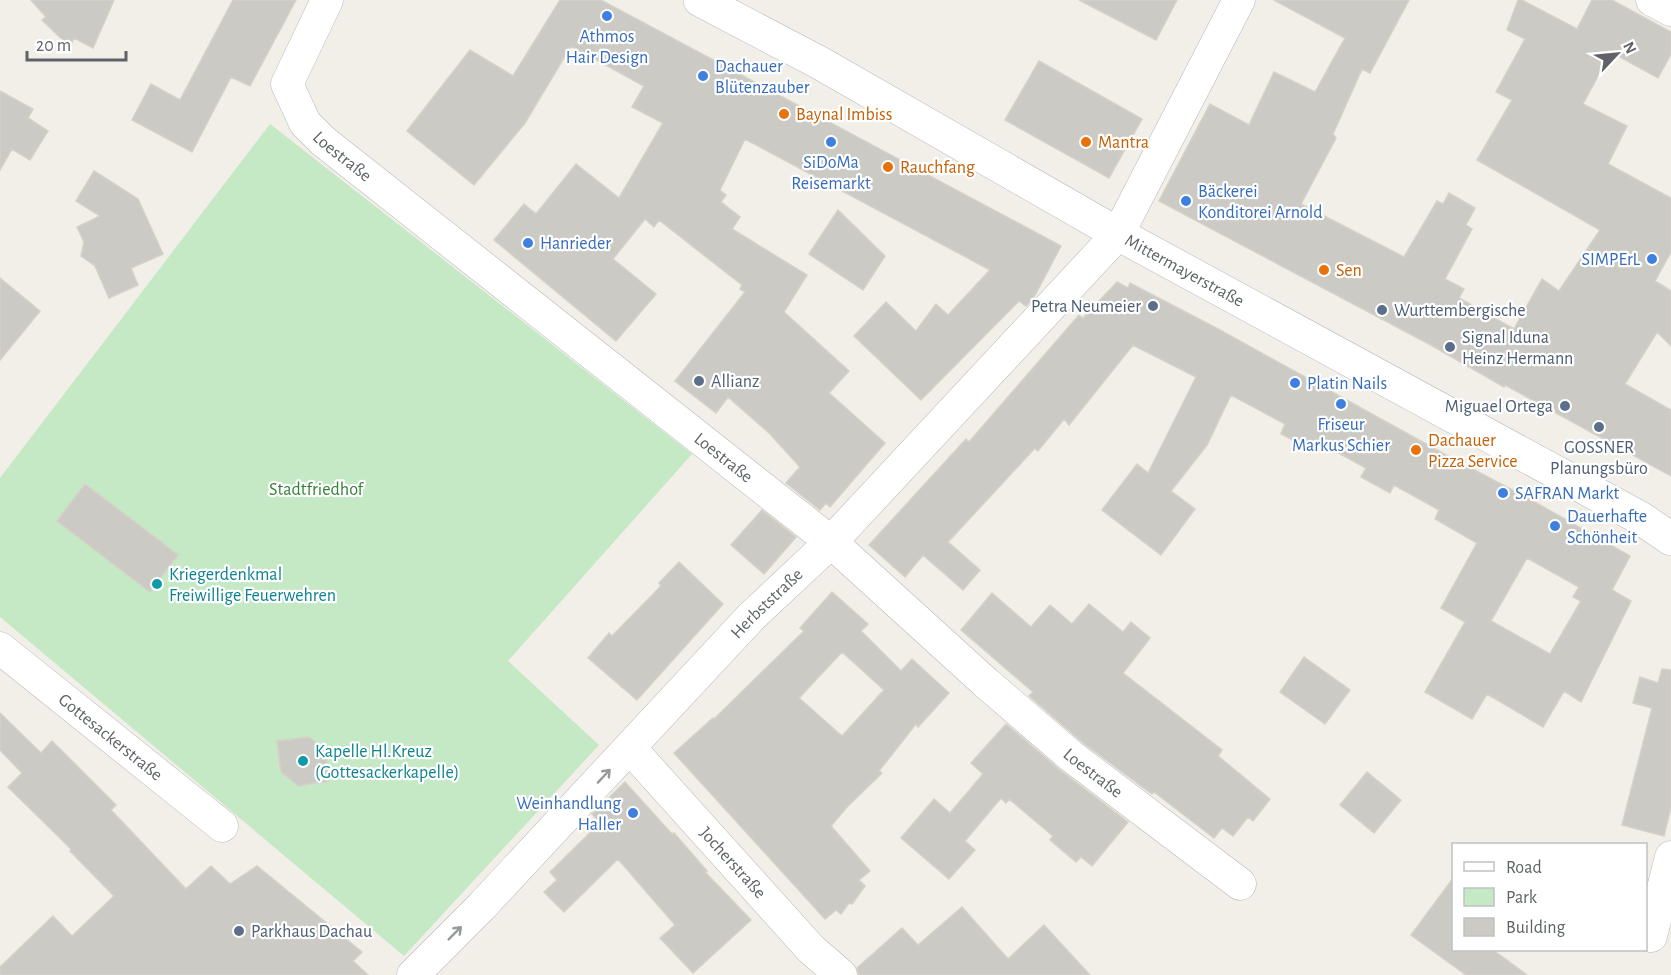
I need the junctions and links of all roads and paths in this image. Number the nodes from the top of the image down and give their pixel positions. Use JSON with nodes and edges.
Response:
{"nodes":[{"id":1,"x":327,"y":0,"type":"edge"},
{"id":2,"x":700,"y":0,"type":"edge"},
{"id":3,"x":1239,"y":0,"type":"edge"},
{"id":4,"x":1652,"y":0,"type":"edge"},
{"id":5,"x":1671,"y":10,"type":"edge"},
{"id":6,"x":1118,"y":234,"type":"junction"},
{"id":7,"x":1671,"y":539,"type":"edge"},
{"id":8,"x":831,"y":542,"type":"junction"},
{"id":9,"x":0,"y":648,"type":"edge"},
{"id":10,"x":630,"y":748,"type":"junction"},
{"id":11,"x":222,"y":826,"type":"dead end"},
{"id":12,"x":1671,"y":857,"type":"edge"},
{"id":13,"x":1240,"y":884,"type":"dead end"},
{"id":14,"x":1651,"y":936,"type":"dead end"},
{"id":15,"x":414,"y":975,"type":"edge"},
{"id":16,"x":841,"y":975,"type":"edge"}],
"edges":[{"from":1,"to":8,"type":"street","name":"Loestraße"},
{"from":2,"to":6,"type":"main road","name":"Mittermayerstraße"},
{"from":3,"to":6,"type":"street","name":"Herbststraße"},
{"from":4,"to":5,"type":"street"},
{"from":6,"to":7,"type":"main road","name":"Mittermayerstraße"},
{"from":6,"to":8,"type":"street","name":"Herbststraße"},
{"from":8,"to":10,"type":"street","name":"Herbststraße"},
{"from":8,"to":13,"type":"street","name":"Loestraße"},
{"from":9,"to":11,"type":"street","name":"Gottesackerstraße"},
{"from":15,"to":10,"type":"street","name":"Herbststraße","one_way":true},
{"from":10,"to":16,"type":"street","name":"Jocherstraße"},
{"from":12,"to":14,"type":"street"}]}
